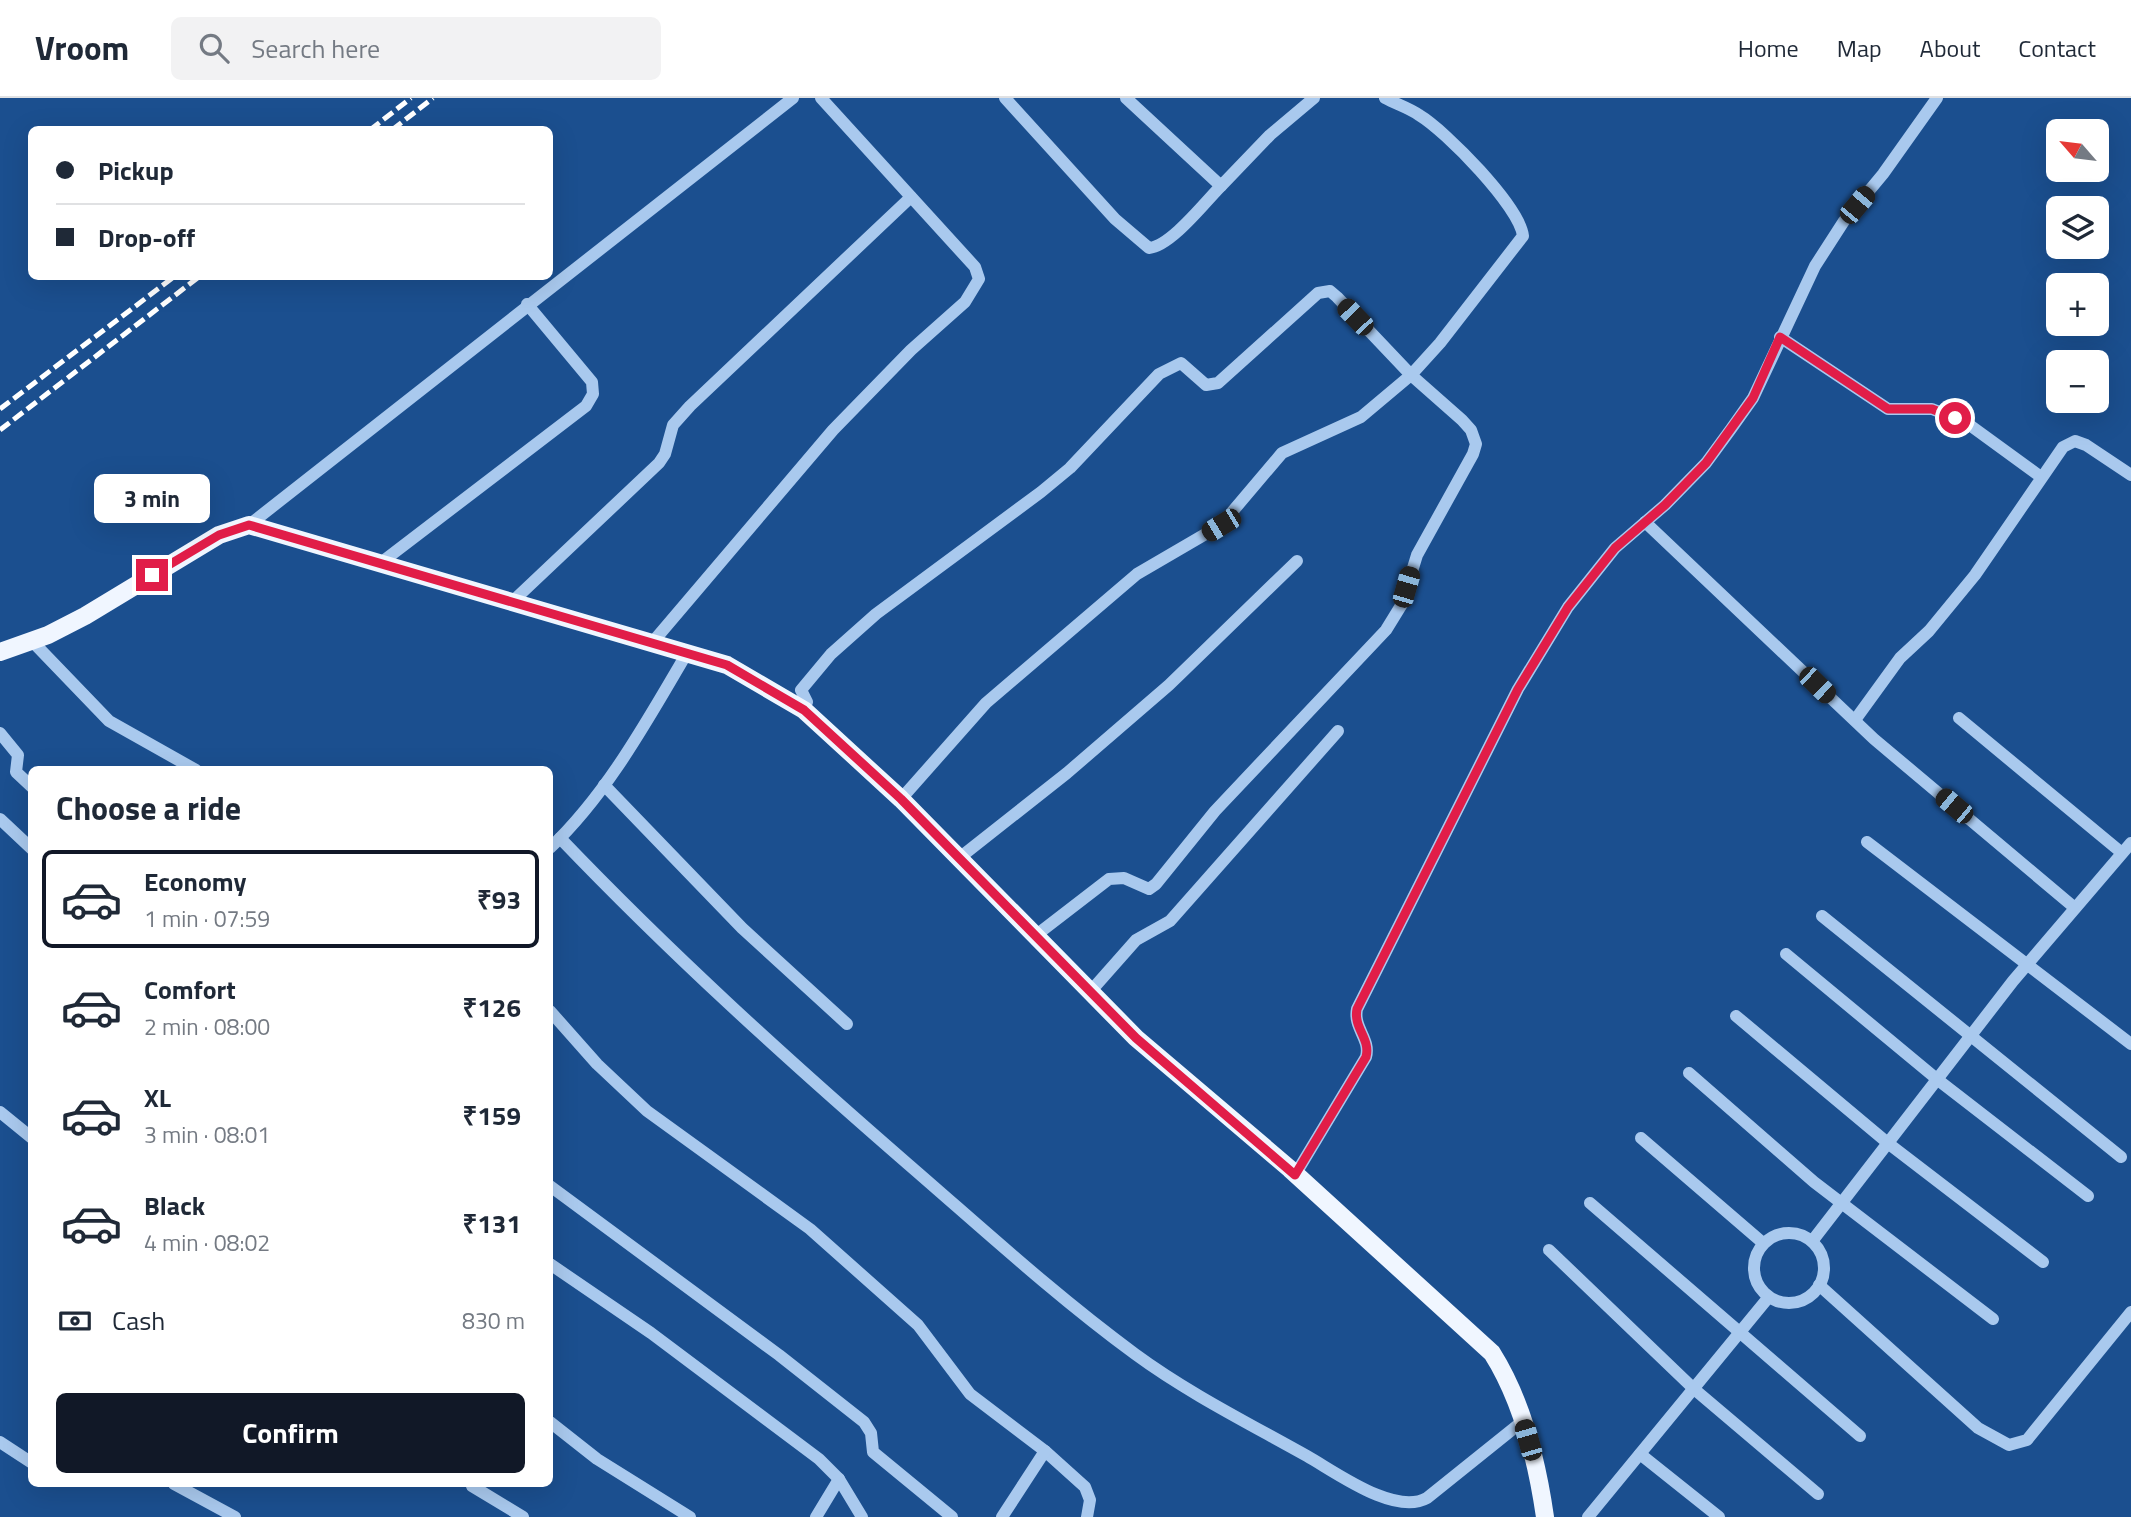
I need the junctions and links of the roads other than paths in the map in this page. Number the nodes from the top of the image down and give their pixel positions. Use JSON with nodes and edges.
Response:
{"nodes":[{"id":1,"x":793,"y":98,"type":"edge"},
{"id":2,"x":821,"y":98,"type":"edge"},
{"id":3,"x":1005,"y":98,"type":"edge"},
{"id":4,"x":1126,"y":98,"type":"edge"},
{"id":5,"x":1314,"y":98,"type":"edge"},
{"id":6,"x":1385,"y":98,"type":"edge"},
{"id":7,"x":1937,"y":98,"type":"edge"},
{"id":8,"x":1221,"y":186,"type":"junction"},
{"id":9,"x":911,"y":197,"type":"junction"},
{"id":10,"x":527,"y":304,"type":"junction"},
{"id":11,"x":1780,"y":337,"type":"junction"},
{"id":12,"x":1411,"y":375,"type":"junction"},
{"id":13,"x":2131,"y":475,"type":"edge"},
{"id":14,"x":2041,"y":477,"type":"junction"},
{"id":15,"x":1645,"y":522,"type":"junction"},
{"id":16,"x":249,"y":525,"type":"junction"},
{"id":17,"x":1297,"y":561,"type":"dead end"},
{"id":18,"x":378,"y":565,"type":"junction"},
{"id":19,"x":511,"y":603,"type":"junction"},
{"id":20,"x":32,"y":640,"type":"junction"},
{"id":21,"x":652,"y":643,"type":"junction"},
{"id":22,"x":0,"y":652,"type":"edge"},
{"id":23,"x":687,"y":653,"type":"junction"},
{"id":24,"x":804,"y":710,"type":"junction"},
{"id":25,"x":1959,"y":718,"type":"dead end"},
{"id":26,"x":1855,"y":720,"type":"junction"},
{"id":27,"x":1338,"y":731,"type":"dead end"},
{"id":28,"x":0,"y":733,"type":"edge"},
{"id":29,"x":189,"y":766,"type":"edge"},
{"id":30,"x":28,"y":783,"type":"edge"},
{"id":31,"x":604,"y":785,"type":"junction"},
{"id":32,"x":901,"y":799,"type":"junction"},
{"id":33,"x":0,"y":819,"type":"edge"},
{"id":34,"x":560,"y":838,"type":"junction"},
{"id":35,"x":1867,"y":842,"type":"dead end"},
{"id":36,"x":28,"y":845,"type":"edge"},
{"id":37,"x":553,"y":845,"type":"edge"},
{"id":38,"x":2126,"y":848,"type":"edge"},
{"id":39,"x":958,"y":859,"type":"junction"},
{"id":40,"x":2075,"y":908,"type":"junction"},
{"id":41,"x":1822,"y":916,"type":"dead end"},
{"id":42,"x":1035,"y":936,"type":"junction"},
{"id":43,"x":1786,"y":954,"type":"dead end"},
{"id":44,"x":2028,"y":965,"type":"junction"},
{"id":45,"x":1090,"y":992,"type":"junction"},
{"id":46,"x":553,"y":1014,"type":"edge"},
{"id":47,"x":1736,"y":1016,"type":"dead end"},
{"id":48,"x":847,"y":1024,"type":"dead end"},
{"id":49,"x":1971,"y":1036,"type":"junction"},
{"id":50,"x":2131,"y":1044,"type":"edge"},
{"id":51,"x":1689,"y":1073,"type":"dead end"},
{"id":52,"x":1938,"y":1080,"type":"junction"},
{"id":53,"x":0,"y":1112,"type":"edge"},
{"id":54,"x":28,"y":1135,"type":"edge"},
{"id":55,"x":1641,"y":1138,"type":"dead end"},
{"id":56,"x":1889,"y":1144,"type":"junction"},
{"id":57,"x":2121,"y":1157,"type":"dead end"},
{"id":58,"x":1295,"y":1175,"type":"junction"},
{"id":59,"x":553,"y":1188,"type":"edge"},
{"id":60,"x":2088,"y":1196,"type":"dead end"},
{"id":61,"x":1590,"y":1203,"type":"dead end"},
{"id":62,"x":1841,"y":1204,"type":"junction"},
{"id":63,"x":1813,"y":1240,"type":"junction"},
{"id":64,"x":1763,"y":1243,"type":"junction"},
{"id":65,"x":1549,"y":1250,"type":"dead end"},
{"id":66,"x":2043,"y":1262,"type":"dead end"},
{"id":67,"x":553,"y":1266,"type":"edge"},
{"id":68,"x":1819,"y":1285,"type":"junction"},
{"id":69,"x":1768,"y":1298,"type":"junction"},
{"id":70,"x":2131,"y":1312,"type":"edge"},
{"id":71,"x":1993,"y":1319,"type":"dead end"},
{"id":72,"x":1741,"y":1333,"type":"junction"},
{"id":73,"x":1694,"y":1389,"type":"junction"},
{"id":74,"x":1523,"y":1421,"type":"junction"},
{"id":75,"x":553,"y":1424,"type":"edge"},
{"id":76,"x":1860,"y":1436,"type":"dead end"},
{"id":77,"x":0,"y":1442,"type":"edge"},
{"id":78,"x":1045,"y":1451,"type":"junction"},
{"id":79,"x":1640,"y":1454,"type":"junction"},
{"id":80,"x":28,"y":1460,"type":"edge"},
{"id":81,"x":839,"y":1479,"type":"junction"},
{"id":82,"x":179,"y":1487,"type":"edge"},
{"id":83,"x":474,"y":1487,"type":"edge"},
{"id":84,"x":1818,"y":1494,"type":"dead end"},
{"id":85,"x":234,"y":1517,"type":"edge"},
{"id":86,"x":523,"y":1517,"type":"edge"},
{"id":87,"x":691,"y":1517,"type":"edge"},
{"id":88,"x":816,"y":1517,"type":"edge"},
{"id":89,"x":862,"y":1517,"type":"edge"},
{"id":90,"x":952,"y":1517,"type":"edge"},
{"id":91,"x":1002,"y":1517,"type":"edge"},
{"id":92,"x":1087,"y":1517,"type":"edge"},
{"id":93,"x":1545,"y":1517,"type":"edge"},
{"id":94,"x":1588,"y":1517,"type":"edge"},
{"id":95,"x":1719,"y":1517,"type":"edge"}],
"edges":[{"from":1,"to":10,"type":"street"},
{"from":2,"to":9,"type":"street"},
{"from":3,"to":8,"type":"street"},
{"from":4,"to":8,"type":"street"},
{"from":5,"to":8,"type":"street"},
{"from":6,"to":12,"type":"street"},
{"from":7,"to":11,"type":"street"},
{"from":9,"to":19,"type":"street"},
{"from":9,"to":21,"type":"street"},
{"from":10,"to":16,"type":"street"},
{"from":10,"to":18,"type":"street"},
{"from":11,"to":14,"type":"street"},
{"from":11,"to":15,"type":"street"},
{"from":12,"to":24,"type":"street"},
{"from":12,"to":32,"type":"street"},
{"from":12,"to":42,"type":"street"},
{"from":13,"to":14,"type":"street"},
{"from":14,"to":26,"type":"street"},
{"from":15,"to":26,"type":"street"},
{"from":15,"to":58,"type":"street"},
{"from":16,"to":18,"type":"main road"},
{"from":16,"to":20,"type":"main road"},
{"from":17,"to":39,"type":"street"},
{"from":18,"to":19,"type":"main road"},
{"from":19,"to":21,"type":"main road"},
{"from":20,"to":22,"type":"main road"},
{"from":20,"to":29,"type":"street"},
{"from":21,"to":23,"type":"main road"},
{"from":23,"to":24,"type":"main road"},
{"from":23,"to":31,"type":"street"},
{"from":24,"to":32,"type":"main road"},
{"from":25,"to":38,"type":"street"},
{"from":26,"to":40,"type":"street"},
{"from":27,"to":45,"type":"street"},
{"from":28,"to":30,"type":"street"},
{"from":31,"to":34,"type":"street"},
{"from":31,"to":48,"type":"street"},
{"from":32,"to":39,"type":"main road"},
{"from":33,"to":36,"type":"street"},
{"from":34,"to":37,"type":"street"},
{"from":34,"to":74,"type":"street"},
{"from":35,"to":44,"type":"street"},
{"from":38,"to":40,"type":"street"},
{"from":39,"to":42,"type":"main road"},
{"from":40,"to":44,"type":"street"},
{"from":41,"to":49,"type":"street"},
{"from":42,"to":45,"type":"main road"},
{"from":43,"to":52,"type":"street"},
{"from":44,"to":49,"type":"street"},
{"from":44,"to":50,"type":"street"},
{"from":45,"to":58,"type":"main road"},
{"from":46,"to":78,"type":"street"},
{"from":47,"to":56,"type":"street"},
{"from":49,"to":52,"type":"street"},
{"from":49,"to":57,"type":"street"},
{"from":51,"to":62,"type":"street"},
{"from":52,"to":56,"type":"street"},
{"from":52,"to":60,"type":"street"},
{"from":53,"to":54,"type":"street"},
{"from":55,"to":64,"type":"street"},
{"from":56,"to":62,"type":"street"},
{"from":56,"to":66,"type":"street"},
{"from":58,"to":74,"type":"main road"},
{"from":59,"to":90,"type":"street"},
{"from":61,"to":72,"type":"street"},
{"from":62,"to":63,"type":"street"},
{"from":62,"to":71,"type":"street"},
{"from":63,"to":64,"type":"street"},
{"from":63,"to":68,"type":"street"},
{"from":64,"to":69,"type":"street"},
{"from":65,"to":73,"type":"street"},
{"from":67,"to":81,"type":"street"},
{"from":68,"to":69,"type":"street"},
{"from":68,"to":70,"type":"street"},
{"from":69,"to":72,"type":"street"},
{"from":72,"to":73,"type":"street"},
{"from":72,"to":76,"type":"street"},
{"from":73,"to":79,"type":"street"},
{"from":73,"to":84,"type":"street"},
{"from":74,"to":93,"type":"main road"},
{"from":75,"to":87,"type":"street"},
{"from":77,"to":80,"type":"street"},
{"from":78,"to":91,"type":"street"},
{"from":78,"to":92,"type":"street"},
{"from":79,"to":94,"type":"street"},
{"from":79,"to":95,"type":"street"},
{"from":81,"to":88,"type":"street"},
{"from":81,"to":89,"type":"street"},
{"from":82,"to":85,"type":"street"},
{"from":83,"to":86,"type":"street"}]}
